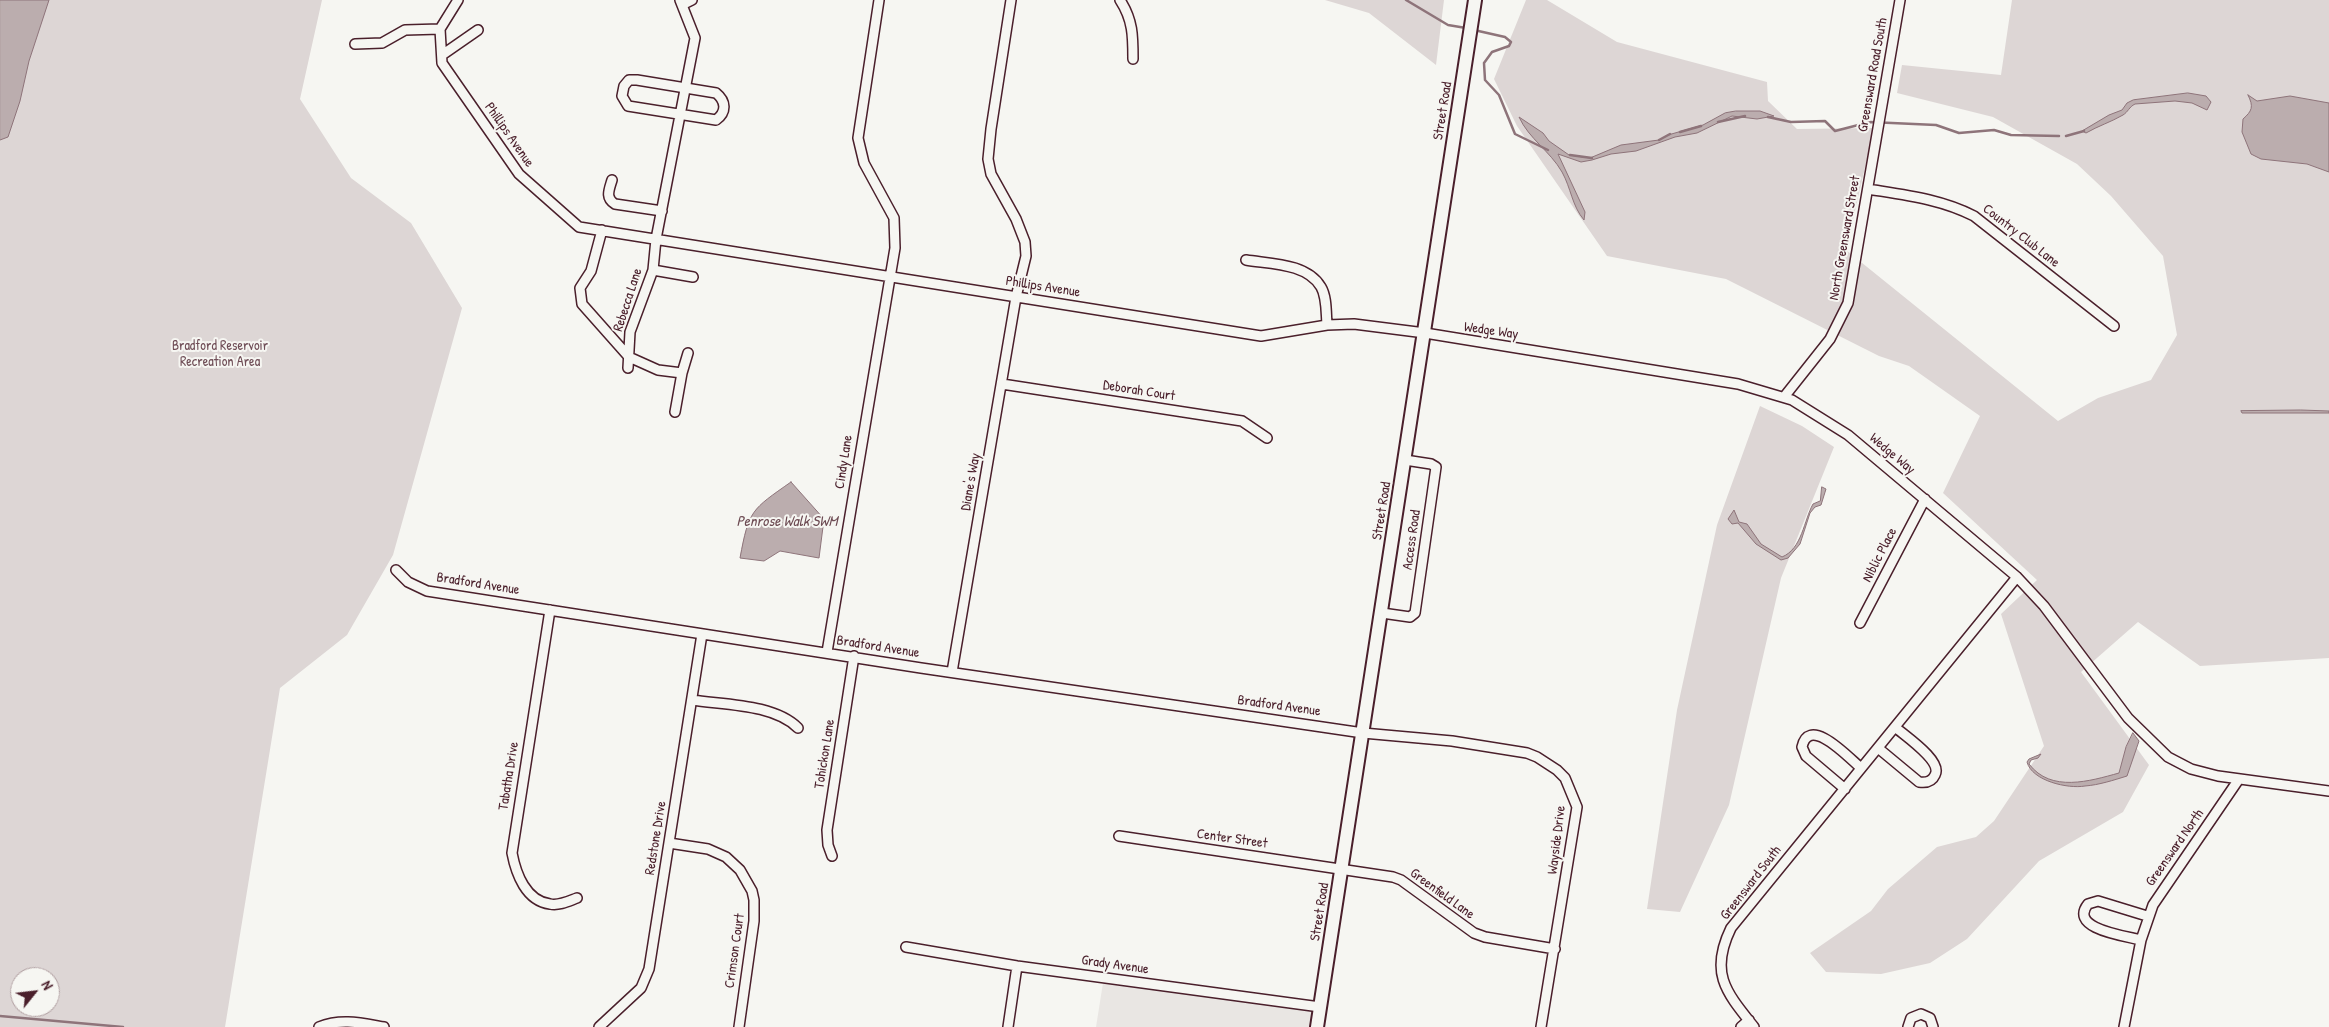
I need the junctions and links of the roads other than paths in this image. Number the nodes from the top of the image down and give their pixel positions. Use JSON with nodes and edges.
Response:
{"nodes":[{"id":1,"x":458,"y":0,"type":"edge"},
{"id":2,"x":692,"y":0,"type":"edge"},
{"id":3,"x":880,"y":0,"type":"edge"},
{"id":4,"x":1011,"y":0,"type":"edge"},
{"id":5,"x":1120,"y":0,"type":"edge"},
{"id":6,"x":1475,"y":0,"type":"edge"},
{"id":7,"x":1900,"y":0,"type":"edge"},
{"id":8,"x":681,"y":3,"type":"edge"},
{"id":9,"x":440,"y":29,"type":"junction"},
{"id":10,"x":478,"y":30,"type":"dead end"},
{"id":11,"x":356,"y":44,"type":"dead end"},
{"id":12,"x":442,"y":55,"type":"junction"},
{"id":13,"x":1133,"y":59,"type":"dead end"},
{"id":14,"x":686,"y":89,"type":"junction"},
{"id":15,"x":680,"y":116,"type":"junction"},
{"id":16,"x":1874,"y":154,"type":"joint"},
{"id":17,"x":612,"y":180,"type":"dead end"},
{"id":18,"x":1868,"y":189,"type":"junction"},
{"id":19,"x":662,"y":212,"type":"junction"},
{"id":20,"x":602,"y":230,"type":"junction"},
{"id":21,"x":656,"y":239,"type":"junction"},
{"id":22,"x":1246,"y":260,"type":"dead end"},
{"id":23,"x":653,"y":270,"type":"junction"},
{"id":24,"x":693,"y":277,"type":"dead end"},
{"id":25,"x":889,"y":277,"type":"junction"},
{"id":26,"x":1016,"y":297,"type":"junction"},
{"id":27,"x":1327,"y":325,"type":"junction"},
{"id":28,"x":2114,"y":326,"type":"dead end"},
{"id":29,"x":1425,"y":333,"type":"junction"},
{"id":30,"x":688,"y":353,"type":"dead end"},
{"id":31,"x":628,"y":357,"type":"junction"},
{"id":32,"x":628,"y":368,"type":"dead end"},
{"id":33,"x":682,"y":373,"type":"junction"},
{"id":34,"x":1002,"y":384,"type":"junction"},
{"id":35,"x":1784,"y":397,"type":"junction"},
{"id":36,"x":675,"y":412,"type":"dead end"},
{"id":37,"x":1267,"y":438,"type":"dead end"},
{"id":38,"x":1405,"y":460,"type":"junction"},
{"id":39,"x":1924,"y":499,"type":"junction"},
{"id":40,"x":396,"y":570,"type":"dead end"},
{"id":41,"x":2017,"y":577,"type":"junction"},
{"id":42,"x":550,"y":610,"type":"junction"},
{"id":43,"x":1382,"y":613,"type":"junction"},
{"id":44,"x":1860,"y":623,"type":"dead end"},
{"id":45,"x":702,"y":634,"type":"junction"},
{"id":46,"x":827,"y":652,"type":"junction"},
{"id":47,"x":854,"y":656,"type":"junction"},
{"id":48,"x":952,"y":672,"type":"junction"},
{"id":49,"x":692,"y":700,"type":"junction"},
{"id":50,"x":1895,"y":727,"type":"junction"},
{"id":51,"x":798,"y":728,"type":"dead end"},
{"id":52,"x":1363,"y":733,"type":"junction"},
{"id":53,"x":1878,"y":748,"type":"junction"},
{"id":54,"x":1862,"y":768,"type":"junction"},
{"id":55,"x":2239,"y":779,"type":"junction"},
{"id":56,"x":1845,"y":789,"type":"junction"},
{"id":57,"x":2329,"y":791,"type":"edge"},
{"id":58,"x":1119,"y":836,"type":"dead end"},
{"id":59,"x":669,"y":843,"type":"junction"},
{"id":60,"x":832,"y":856,"type":"dead end"},
{"id":61,"x":1342,"y":869,"type":"junction"},
{"id":62,"x":577,"y":898,"type":"dead end"},
{"id":63,"x":2147,"y":916,"type":"junction"},
{"id":64,"x":2141,"y":940,"type":"junction"},
{"id":65,"x":906,"y":947,"type":"dead end"},
{"id":66,"x":1555,"y":949,"type":"junction"},
{"id":67,"x":1017,"y":966,"type":"junction"},
{"id":68,"x":1320,"y":1007,"type":"junction"},
{"id":69,"x":1752,"y":1024,"type":"edge"},
{"id":70,"x":319,"y":1027,"type":"edge"},
{"id":71,"x":384,"y":1027,"type":"edge"},
{"id":72,"x":599,"y":1027,"type":"edge"},
{"id":73,"x":738,"y":1027,"type":"edge"},
{"id":74,"x":1008,"y":1027,"type":"edge"},
{"id":75,"x":1317,"y":1027,"type":"edge"},
{"id":76,"x":1541,"y":1027,"type":"edge"},
{"id":77,"x":1741,"y":1027,"type":"edge"},
{"id":78,"x":1908,"y":1027,"type":"edge"},
{"id":79,"x":1933,"y":1027,"type":"edge"},
{"id":80,"x":2124,"y":1027,"type":"edge"}],
"edges":[{"from":1,"to":9,"type":"street"},
{"from":2,"to":8,"type":"street"},
{"from":3,"to":25,"type":"street","name":"Cindy Lane"},
{"from":4,"to":26,"type":"street","name":"Diane's Way"},
{"from":5,"to":13,"type":"street"},
{"from":6,"to":29,"type":"main road","name":"Street Road"},
{"from":7,"to":16,"type":"street","name":"Greensward Road South"},
{"from":8,"to":14,"type":"street"},
{"from":9,"to":11,"type":"street"},
{"from":9,"to":12,"type":"street","name":"Phillips Avenue"},
{"from":10,"to":12,"type":"street"},
{"from":12,"to":20,"type":"street","name":"Phillips Avenue"},
{"from":14,"to":15,"type":"street"},
{"from":14,"to":15,"type":"street"},
{"from":14,"to":15,"type":"street"},
{"from":15,"to":19,"type":"street"},
{"from":16,"to":18,"type":"street","name":"North Greensward Street"},
{"from":17,"to":19,"type":"street"},
{"from":18,"to":28,"type":"street","name":"Country Club Lane"},
{"from":18,"to":35,"type":"street","name":"North Greensward Street"},
{"from":19,"to":21,"type":"street"},
{"from":20,"to":21,"type":"street","name":"Phillips Avenue"},
{"from":20,"to":31,"type":"street"},
{"from":21,"to":23,"type":"street","name":"Rebecca Lane"},
{"from":21,"to":25,"type":"street","name":"Phillips Avenue"},
{"from":22,"to":27,"type":"street"},
{"from":23,"to":24,"type":"street"},
{"from":23,"to":31,"type":"street","name":"Rebecca Lane"},
{"from":25,"to":26,"type":"street","name":"Phillips Avenue"},
{"from":25,"to":46,"type":"street","name":"Cindy Lane"},
{"from":26,"to":27,"type":"street","name":"Phillips Avenue"},
{"from":26,"to":34,"type":"street","name":"Diane's Way"},
{"from":27,"to":29,"type":"street","name":"Phillips Avenue"},
{"from":29,"to":35,"type":"street","name":"Wedge Way"},
{"from":29,"to":38,"type":"main road","name":"Street Road"},
{"from":30,"to":33,"type":"street"},
{"from":31,"to":32,"type":"street","name":"Rebecca Lane"},
{"from":31,"to":33,"type":"street"},
{"from":33,"to":36,"type":"street"},
{"from":34,"to":37,"type":"street","name":"Deborah Court"},
{"from":34,"to":48,"type":"street","name":"Diane's Way"},
{"from":35,"to":39,"type":"street","name":"Wedge Way"},
{"from":38,"to":43,"type":"main road","name":"Street Road"},
{"from":38,"to":43,"type":"street","name":"Access Road"},
{"from":39,"to":41,"type":"street","name":"Wedge Way"},
{"from":39,"to":44,"type":"street","name":"Niblic Place"},
{"from":40,"to":42,"type":"street","name":"Bradford Avenue"},
{"from":41,"to":50,"type":"street"},
{"from":41,"to":55,"type":"street","name":"Wedge Way"},
{"from":42,"to":45,"type":"street","name":"Bradford Avenue"},
{"from":42,"to":62,"type":"street","name":"Tabatha Drive"},
{"from":43,"to":52,"type":"main road","name":"Street Road"},
{"from":45,"to":46,"type":"street","name":"Bradford Avenue"},
{"from":45,"to":49,"type":"street","name":"Redstone Drive"},
{"from":46,"to":47,"type":"street","name":"Bradford Avenue"},
{"from":47,"to":48,"type":"street","name":"Bradford Avenue"},
{"from":47,"to":60,"type":"street","name":"Tohickon Lane"},
{"from":48,"to":52,"type":"street","name":"Bradford Avenue"},
{"from":49,"to":51,"type":"street"},
{"from":49,"to":59,"type":"street","name":"Redstone Drive"},
{"from":50,"to":53,"type":"street"},
{"from":50,"to":53,"type":"street"},
{"from":52,"to":61,"type":"main road","name":"Street Road"},
{"from":52,"to":66,"type":"street","name":"Wayside Drive"},
{"from":53,"to":54,"type":"street"},
{"from":54,"to":56,"type":"street","name":"Greensward South"},
{"from":54,"to":56,"type":"street"},
{"from":55,"to":57,"type":"street"},
{"from":55,"to":63,"type":"street","name":"Greensward North"},
{"from":56,"to":69,"type":"street","name":"Greensward South"},
{"from":58,"to":61,"type":"street","name":"Center Street"},
{"from":59,"to":72,"type":"street","name":"Redstone Drive"},
{"from":59,"to":73,"type":"street","name":"Crimson Court"},
{"from":61,"to":66,"type":"street","name":"Greenfield Lane"},
{"from":61,"to":68,"type":"main road","name":"Street Road"},
{"from":63,"to":64,"type":"street","name":"Greensward North"},
{"from":63,"to":64,"type":"street"},
{"from":64,"to":80,"type":"street","name":"Greensward North"},
{"from":65,"to":67,"type":"street","name":"Grady Avenue"},
{"from":66,"to":76,"type":"street","name":"Wayside Drive"},
{"from":67,"to":68,"type":"street","name":"Grady Avenue"},
{"from":67,"to":74,"type":"street"},
{"from":68,"to":75,"type":"main road","name":"Street Road"},
{"from":69,"to":77,"type":"street"},
{"from":70,"to":71,"type":"street"},
{"from":78,"to":79,"type":"street"}]}
